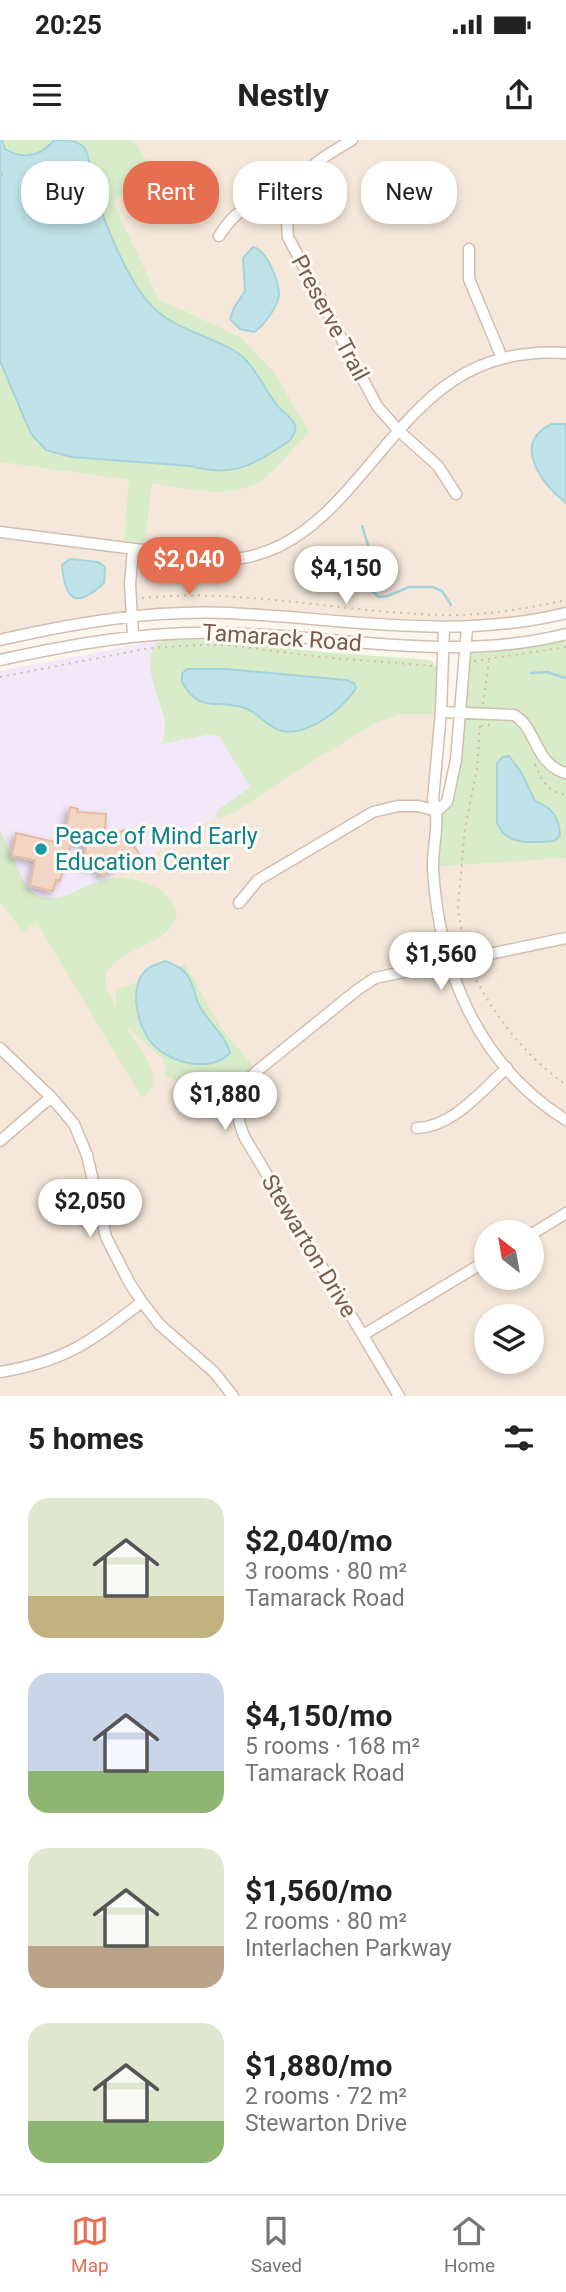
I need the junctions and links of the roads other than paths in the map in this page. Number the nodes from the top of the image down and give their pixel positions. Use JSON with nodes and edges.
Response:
{"nodes":[{"id":1,"x":352,"y":140,"type":"edge"},
{"id":2,"x":320,"y":161,"type":"edge"},
{"id":3,"x":233,"y":215,"type":"edge"},
{"id":4,"x":287,"y":224,"type":"edge"},
{"id":5,"x":219,"y":236,"type":"dead end"},
{"id":6,"x":469,"y":249,"type":"dead end"},
{"id":7,"x":566,"y":353,"type":"edge"},
{"id":8,"x":502,"y":358,"type":"junction"},
{"id":9,"x":400,"y":431,"type":"junction"},
{"id":10,"x":456,"y":494,"type":"dead end"},
{"id":11,"x":0,"y":532,"type":"edge"},
{"id":12,"x":133,"y":550,"type":"junction"},
{"id":13,"x":566,"y":613,"type":"edge"},
{"id":14,"x":132,"y":616,"type":"junction"},
{"id":15,"x":444,"y":628,"type":"junction"},
{"id":16,"x":467,"y":628,"type":"junction"},
{"id":17,"x":566,"y":634,"type":"edge"},
{"id":18,"x":133,"y":636,"type":"junction"},
{"id":19,"x":0,"y":639,"type":"edge"},
{"id":20,"x":444,"y":647,"type":"junction"},
{"id":21,"x":466,"y":648,"type":"junction"},
{"id":22,"x":0,"y":660,"type":"edge"},
{"id":23,"x":441,"y":712,"type":"junction"},
{"id":24,"x":462,"y":713,"type":"junction"},
{"id":25,"x":565,"y":773,"type":"edge"},
{"id":26,"x":437,"y":811,"type":"junction"},
{"id":27,"x":239,"y":903,"type":"dead end"},
{"id":28,"x":566,"y":938,"type":"edge"},
{"id":29,"x":449,"y":962,"type":"junction"},
{"id":30,"x":0,"y":1048,"type":"edge"},
{"id":31,"x":507,"y":1068,"type":"junction"},
{"id":32,"x":51,"y":1097,"type":"junction"},
{"id":33,"x":566,"y":1120,"type":"edge"},
{"id":34,"x":417,"y":1128,"type":"dead end"},
{"id":35,"x":0,"y":1141,"type":"edge"},
{"id":36,"x":566,"y":1213,"type":"edge"},
{"id":37,"x":544,"y":1227,"type":"edge"},
{"id":38,"x":474,"y":1268,"type":"edge"},
{"id":39,"x":142,"y":1302,"type":"junction"},
{"id":40,"x":363,"y":1335,"type":"junction"},
{"id":41,"x":0,"y":1372,"type":"edge"},
{"id":42,"x":233,"y":1396,"type":"edge"},
{"id":43,"x":399,"y":1396,"type":"edge"}],
"edges":[{"from":1,"to":2,"type":"street"},
{"from":3,"to":5,"type":"street"},
{"from":4,"to":9,"type":"street","name":"Preserve Trail"},
{"from":6,"to":8,"type":"street"},
{"from":7,"to":8,"type":"street"},
{"from":8,"to":9,"type":"street"},
{"from":9,"to":10,"type":"street","name":"Preserve Trail"},
{"from":9,"to":12,"type":"street"},
{"from":11,"to":12,"type":"street"},
{"from":12,"to":14,"type":"street"},
{"from":13,"to":16,"type":"street","name":"Tamarack Road"},
{"from":14,"to":15,"type":"street","name":"Tamarack Road"},
{"from":14,"to":18,"type":"street"},
{"from":14,"to":19,"type":"street","name":"Tamarack Road"},
{"from":15,"to":16,"type":"street","name":"Tamarack Road"},
{"from":15,"to":20,"type":"street"},
{"from":16,"to":21,"type":"street"},
{"from":17,"to":21,"type":"street","name":"Tamarack Road"},
{"from":18,"to":20,"type":"street","name":"Tamarack Road"},
{"from":18,"to":22,"type":"street","name":"Tamarack Road"},
{"from":20,"to":21,"type":"street","name":"Tamarack Road"},
{"from":20,"to":23,"type":"street"},
{"from":21,"to":24,"type":"street"},
{"from":23,"to":24,"type":"street"},
{"from":23,"to":26,"type":"street"},
{"from":24,"to":25,"type":"street"},
{"from":24,"to":26,"type":"street"},
{"from":26,"to":27,"type":"street"},
{"from":26,"to":29,"type":"street"},
{"from":28,"to":29,"type":"street","name":"Stewarton Drive"},
{"from":29,"to":31,"type":"street"},
{"from":29,"to":40,"type":"street","name":"Stewarton Drive"},
{"from":30,"to":32,"type":"street"},
{"from":31,"to":33,"type":"street"},
{"from":31,"to":34,"type":"street"},
{"from":32,"to":35,"type":"street"},
{"from":32,"to":39,"type":"street"},
{"from":36,"to":37,"type":"street"},
{"from":38,"to":40,"type":"street"},
{"from":39,"to":41,"type":"street"},
{"from":39,"to":42,"type":"street"},
{"from":40,"to":43,"type":"street","name":"Stewarton Drive"}]}
